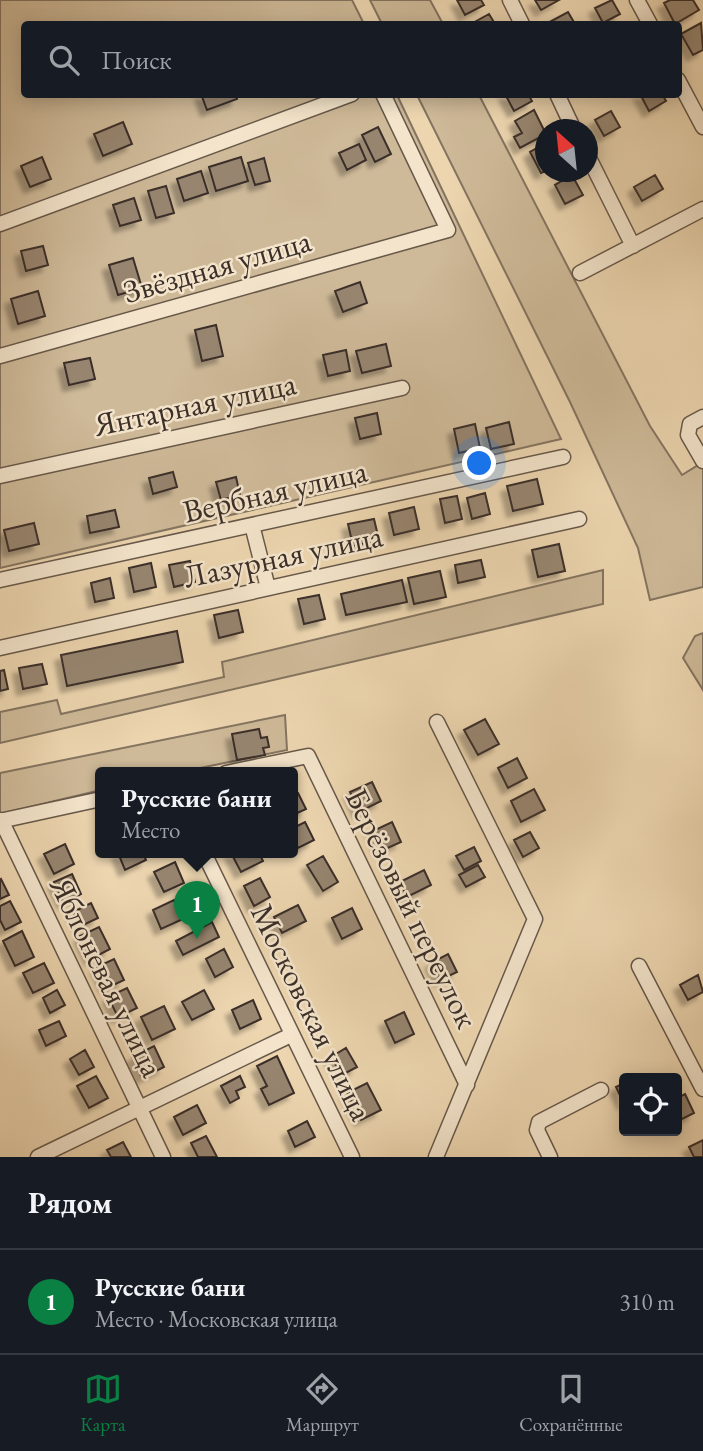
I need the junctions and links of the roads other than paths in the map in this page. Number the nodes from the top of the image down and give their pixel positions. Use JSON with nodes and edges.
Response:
{"nodes":[{"id":1,"x":510,"y":0,"type":"edge"},
{"id":2,"x":637,"y":0,"type":"edge"},
{"id":3,"x":520,"y":21,"type":"edge"},
{"id":4,"x":648,"y":21,"type":"edge"},
{"id":5,"x":682,"y":88,"type":"edge"},
{"id":6,"x":341,"y":98,"type":"edge"},
{"id":7,"x":385,"y":98,"type":"edge"},
{"id":8,"x":559,"y":98,"type":"edge"},
{"id":9,"x":570,"y":119,"type":"edge"},
{"id":10,"x":703,"y":127,"type":"edge"},
{"id":11,"x":598,"y":178,"type":"edge"},
{"id":12,"x":703,"y":209,"type":"edge"},
{"id":13,"x":0,"y":224,"type":"edge"},
{"id":14,"x":633,"y":246,"type":"junction"},
{"id":15,"x":580,"y":273,"type":"dead end"},
{"id":16,"x":0,"y":356,"type":"edge"},
{"id":17,"x":402,"y":388,"type":"dead end"},
{"id":18,"x":703,"y":416,"type":"edge"},
{"id":19,"x":563,"y":457,"type":"dead end"},
{"id":20,"x":703,"y":461,"type":"edge"},
{"id":21,"x":0,"y":476,"type":"edge"},
{"id":22,"x":579,"y":519,"type":"dead end"},
{"id":23,"x":252,"y":524,"type":"junction"},
{"id":24,"x":0,"y":580,"type":"edge"},
{"id":25,"x":268,"y":588,"type":"junction"},
{"id":26,"x":0,"y":648,"type":"edge"},
{"id":27,"x":437,"y":722,"type":"dead end"},
{"id":28,"x":255,"y":767,"type":"edge"},
{"id":29,"x":95,"y":800,"type":"edge"},
{"id":30,"x":0,"y":821,"type":"edge"},
{"id":31,"x":206,"y":858,"type":"edge"},
{"id":32,"x":639,"y":966,"type":"dead end"},
{"id":33,"x":291,"y":1035,"type":"junction"},
{"id":34,"x":467,"y":1085,"type":"junction"},
{"id":35,"x":703,"y":1089,"type":"edge"},
{"id":36,"x":601,"y":1090,"type":"dead end"},
{"id":37,"x":139,"y":1109,"type":"junction"},
{"id":38,"x":38,"y":1157,"type":"edge"},
{"id":39,"x":163,"y":1157,"type":"edge"},
{"id":40,"x":352,"y":1157,"type":"edge"},
{"id":41,"x":436,"y":1157,"type":"edge"},
{"id":42,"x":550,"y":1157,"type":"edge"}],
"edges":[{"from":1,"to":3,"type":"street"},
{"from":2,"to":4,"type":"street"},
{"from":5,"to":10,"type":"street"},
{"from":6,"to":13,"type":"street"},
{"from":7,"to":16,"type":"street","name":"Звёздная улица"},
{"from":8,"to":9,"type":"street"},
{"from":11,"to":14,"type":"street"},
{"from":12,"to":14,"type":"street"},
{"from":14,"to":15,"type":"street"},
{"from":17,"to":21,"type":"street","name":"Янтарная улица"},
{"from":18,"to":20,"type":"street"},
{"from":19,"to":23,"type":"street","name":"Вербная улица"},
{"from":22,"to":25,"type":"street","name":"Лазурная улица"},
{"from":23,"to":24,"type":"street","name":"Вербная улица"},
{"from":23,"to":25,"type":"street"},
{"from":25,"to":26,"type":"street","name":"Лазурная улица"},
{"from":27,"to":34,"type":"street"},
{"from":28,"to":34,"type":"street","name":"Берёзовый переулок"},
{"from":29,"to":30,"type":"street"},
{"from":30,"to":37,"type":"street","name":"Яблоневая улица"},
{"from":31,"to":33,"type":"street","name":"Московская улица"},
{"from":32,"to":35,"type":"street"},
{"from":33,"to":37,"type":"street"},
{"from":33,"to":40,"type":"street","name":"Московская улица"},
{"from":34,"to":41,"type":"street"},
{"from":36,"to":42,"type":"street"},
{"from":37,"to":38,"type":"street"},
{"from":37,"to":39,"type":"street","name":"Яблоневая улица"}]}
